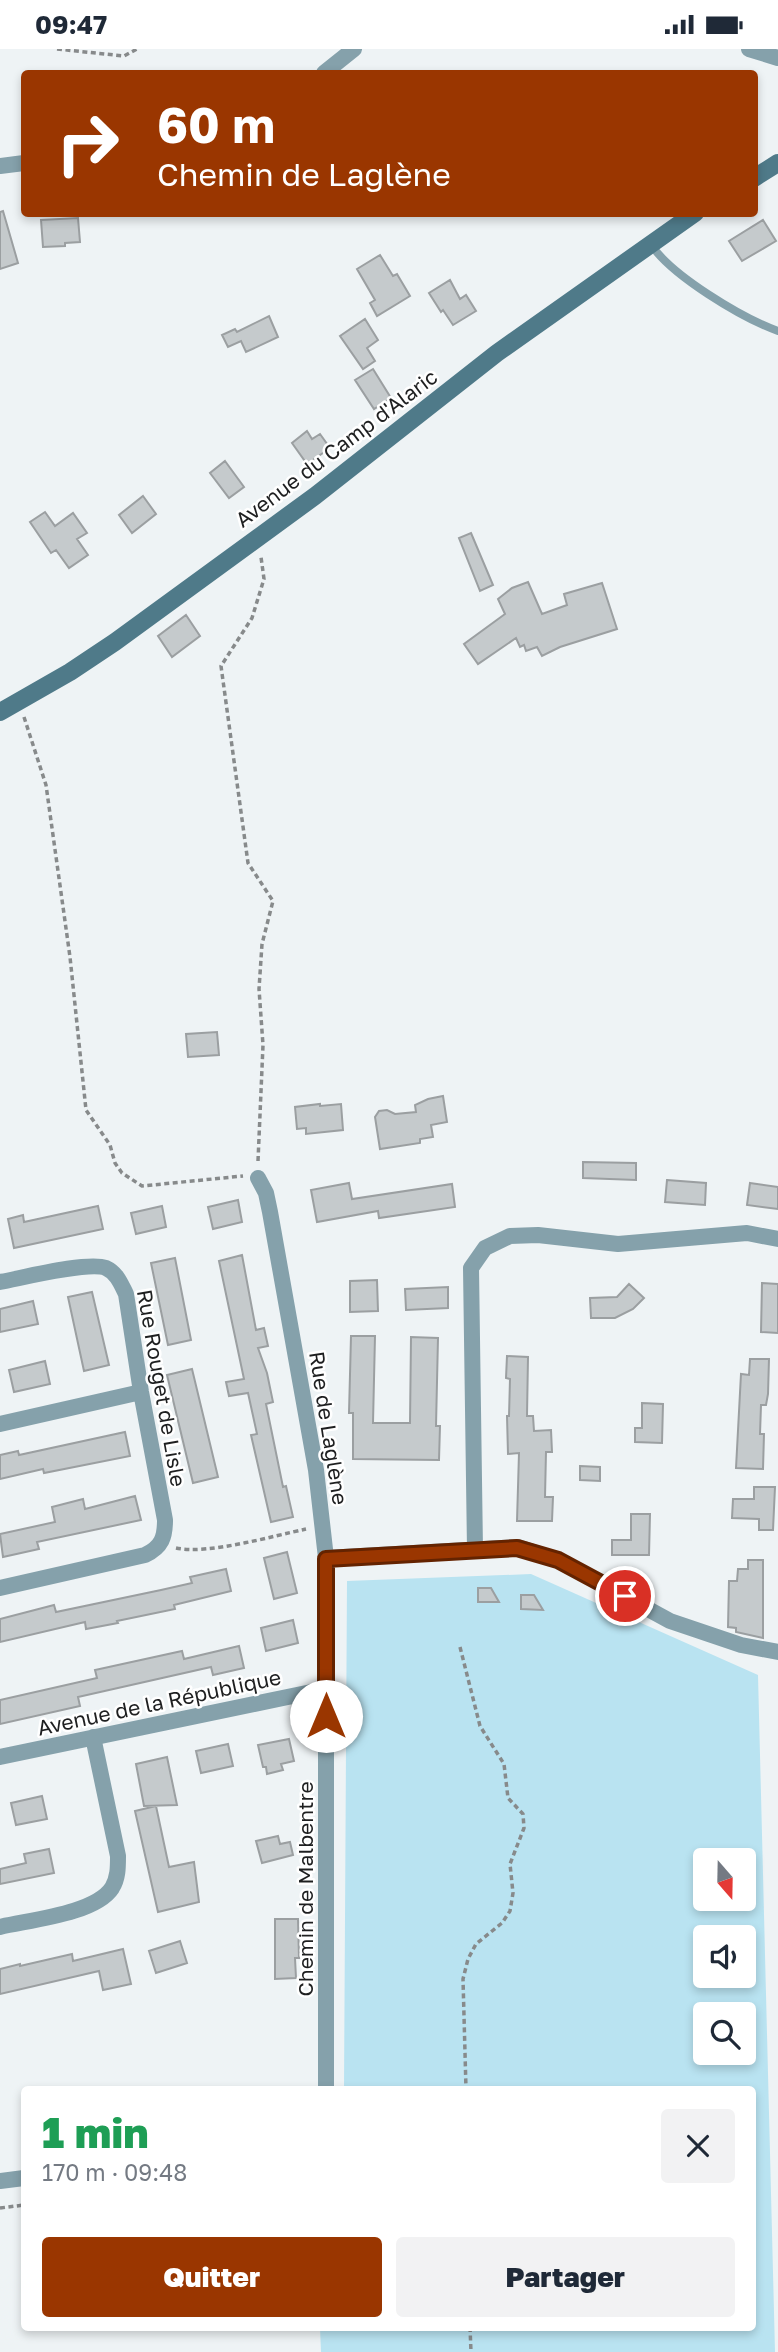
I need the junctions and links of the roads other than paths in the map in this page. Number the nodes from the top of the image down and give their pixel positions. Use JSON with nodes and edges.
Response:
{"nodes":[{"id":1,"x":354,"y":49,"type":"edge"},
{"id":2,"x":749,"y":49,"type":"edge"},
{"id":3,"x":778,"y":58,"type":"edge"},
{"id":4,"x":328,"y":70,"type":"edge"},
{"id":5,"x":21,"y":163,"type":"edge"},
{"id":6,"x":778,"y":163,"type":"edge"},
{"id":7,"x":0,"y":166,"type":"edge"},
{"id":8,"x":758,"y":176,"type":"edge"},
{"id":9,"x":689,"y":217,"type":"edge"},
{"id":10,"x":650,"y":243,"type":"junction"},
{"id":11,"x":778,"y":331,"type":"edge"},
{"id":12,"x":0,"y":712,"type":"edge"},
{"id":13,"x":258,"y":1178,"type":"road end"},
{"id":14,"x":778,"y":1239,"type":"edge"},
{"id":15,"x":0,"y":1282,"type":"edge"},
{"id":16,"x":141,"y":1392,"type":"junction"},
{"id":17,"x":0,"y":1424,"type":"edge"},
{"id":18,"x":475,"y":1550,"type":"junction"},
{"id":19,"x":326,"y":1559,"type":"junction"},
{"id":20,"x":0,"y":1588,"type":"edge"},
{"id":21,"x":778,"y":1652,"type":"edge"},
{"id":22,"x":326,"y":1689,"type":"junction"},
{"id":23,"x":93,"y":1737,"type":"junction"},
{"id":24,"x":0,"y":1757,"type":"edge"},
{"id":25,"x":0,"y":1927,"type":"edge"},
{"id":26,"x":326,"y":2086,"type":"edge"},
{"id":27,"x":21,"y":2178,"type":"edge"},
{"id":28,"x":0,"y":2181,"type":"edge"}],
"edges":[{"from":1,"to":4,"type":"street"},
{"from":2,"to":3,"type":"street"},
{"from":5,"to":7,"type":"street"},
{"from":6,"to":8,"type":"main road"},
{"from":9,"to":10,"type":"main road","name":"Avenue du Camp d'Alaric"},
{"from":10,"to":11,"type":"lane"},
{"from":10,"to":12,"type":"main road","name":"Avenue du Camp d'Alaric"},
{"from":13,"to":19,"type":"street","name":"Rue de Laglène"},
{"from":14,"to":18,"type":"street"},
{"from":15,"to":16,"type":"street","name":"Rue Rouget de Lisle"},
{"from":16,"to":17,"type":"street"},
{"from":16,"to":20,"type":"street","name":"Rue Rouget de Lisle"},
{"from":18,"to":19,"type":"street"},
{"from":18,"to":21,"type":"street"},
{"from":19,"to":22,"type":"street","name":"Rue de Laglène"},
{"from":22,"to":23,"type":"street","name":"Avenue de la République"},
{"from":22,"to":26,"type":"street","name":"Chemin de Malbentre"},
{"from":23,"to":24,"type":"street","name":"Avenue de la République"},
{"from":23,"to":25,"type":"street"},
{"from":27,"to":28,"type":"street"}]}
